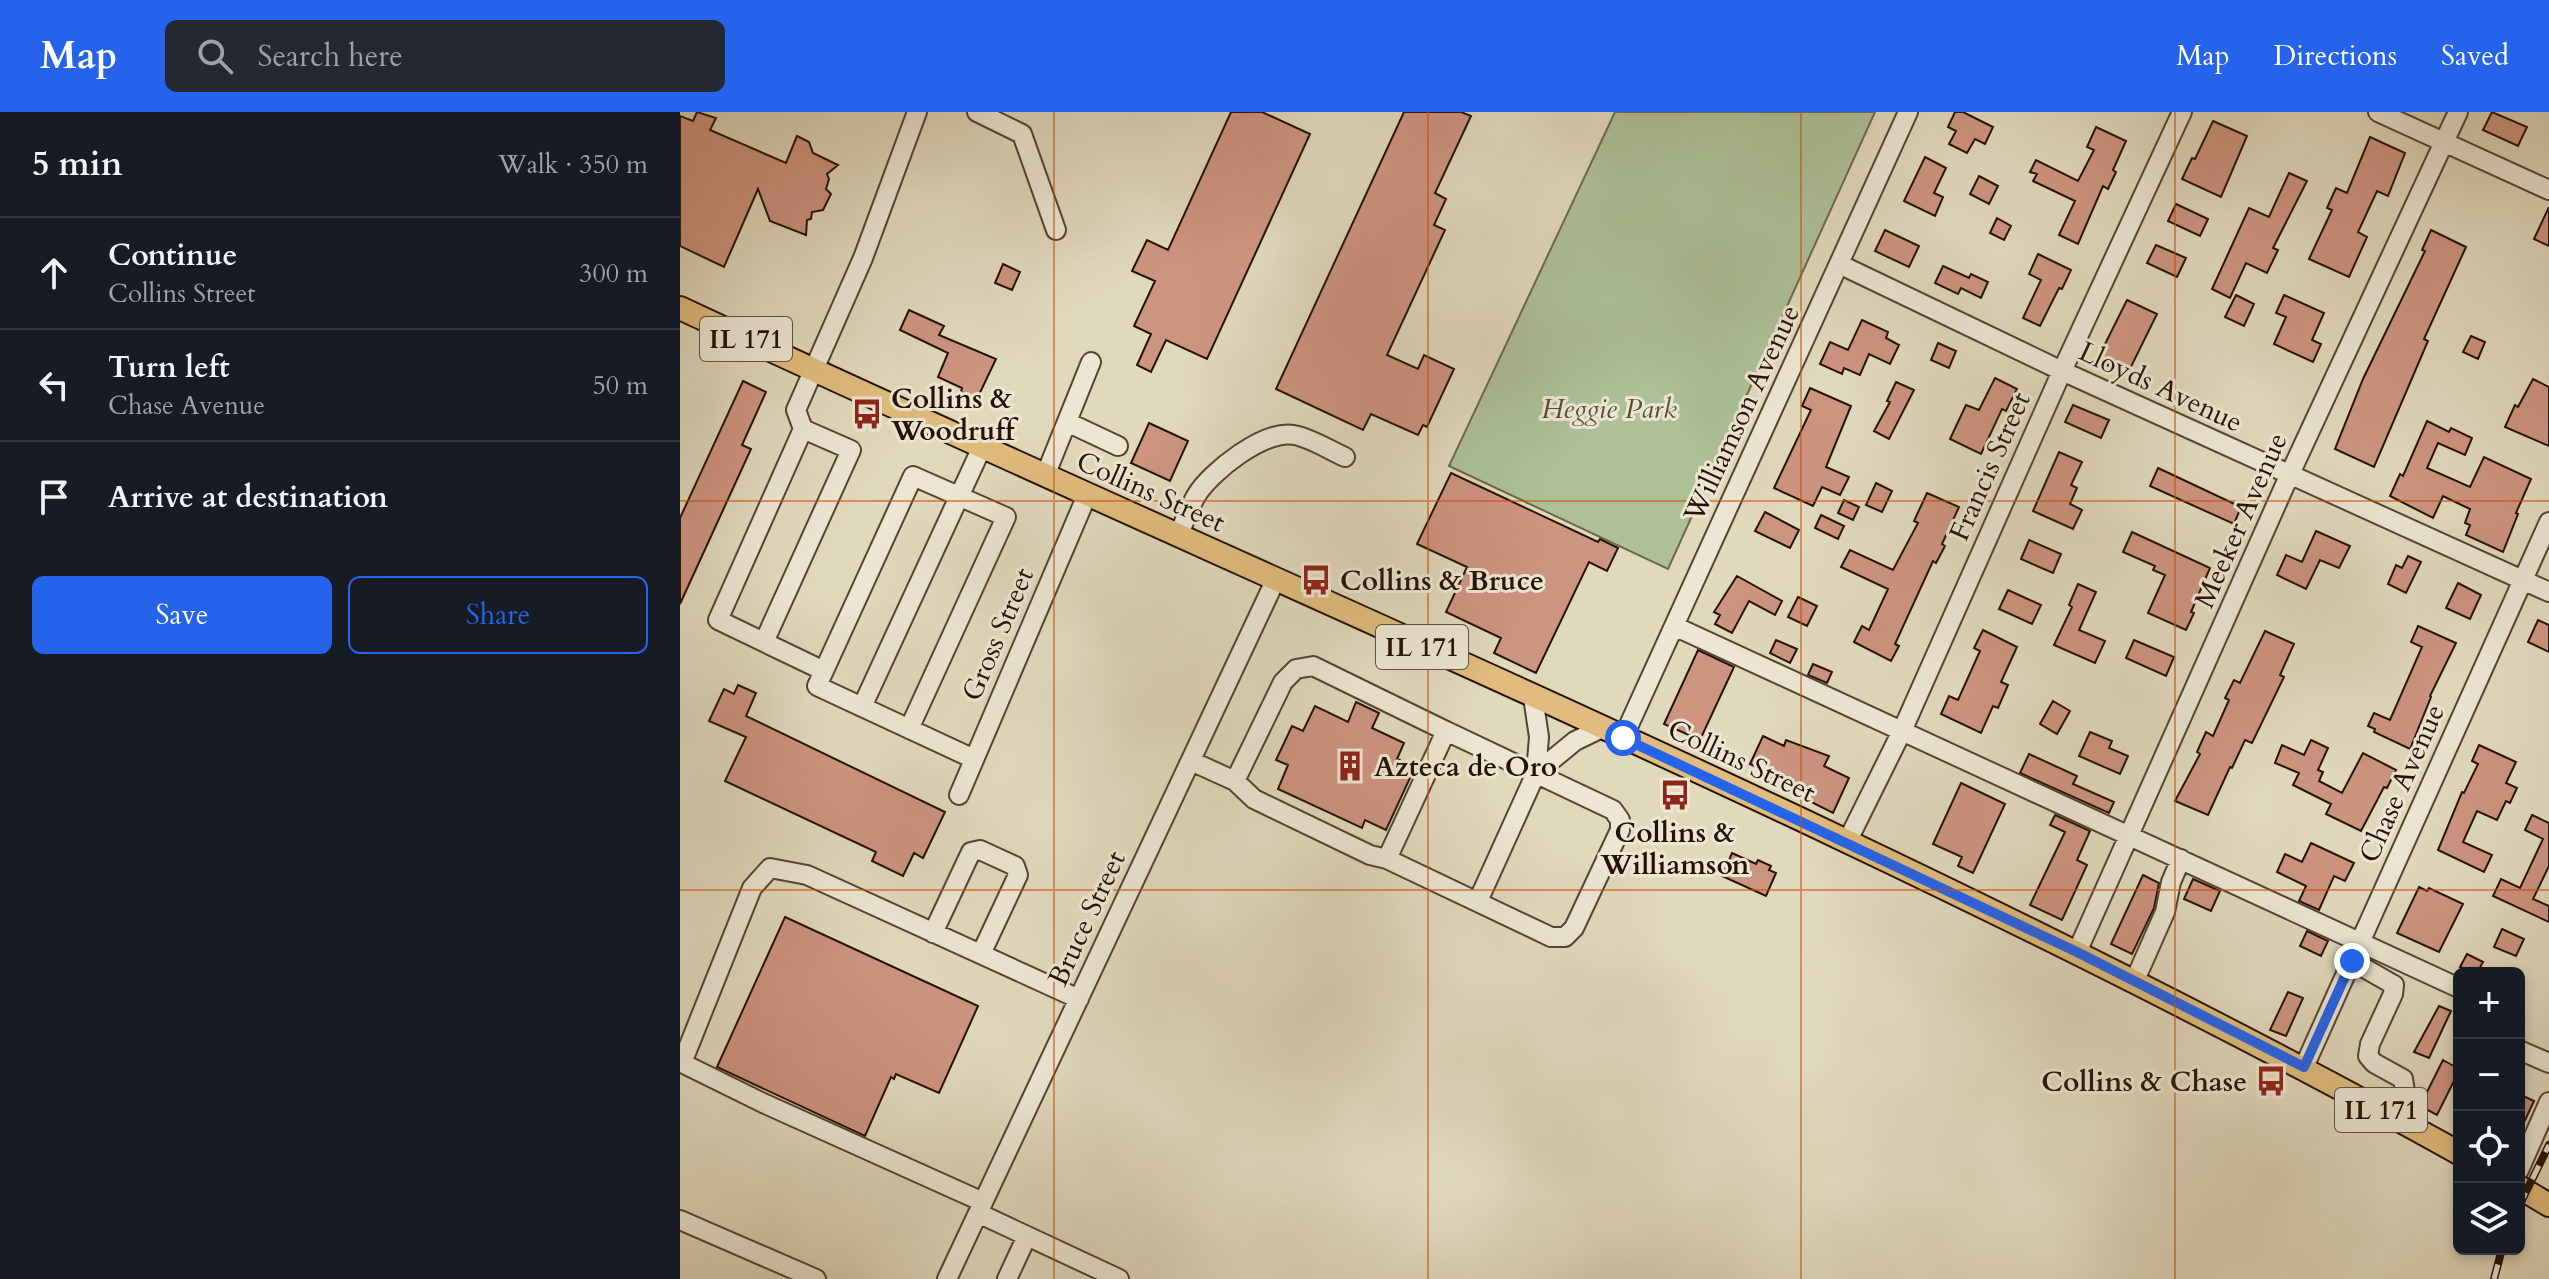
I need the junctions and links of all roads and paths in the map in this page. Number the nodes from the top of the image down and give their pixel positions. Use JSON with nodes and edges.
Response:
{"nodes":[{"id":1,"x":917,"y":112,"type":"edge"},
{"id":2,"x":977,"y":112,"type":"edge"},
{"id":3,"x":1908,"y":112,"type":"edge"},
{"id":4,"x":2182,"y":112,"type":"edge"},
{"id":5,"x":2378,"y":112,"type":"edge"},
{"id":6,"x":2458,"y":112,"type":"edge"},
{"id":7,"x":2444,"y":142,"type":"junction"},
{"id":8,"x":2549,"y":190,"type":"edge"},
{"id":9,"x":1056,"y":230,"type":"dead end"},
{"id":10,"x":1839,"y":264,"type":"junction"},
{"id":11,"x":680,"y":308,"type":"edge"},
{"id":12,"x":1091,"y":362,"type":"dead end"},
{"id":13,"x":812,"y":370,"type":"junction"},
{"id":14,"x":2062,"y":371,"type":"junction"},
{"id":15,"x":1067,"y":422,"type":"junction"},
{"id":16,"x":803,"y":429,"type":"junction"},
{"id":17,"x":1118,"y":446,"type":"dead end"},
{"id":18,"x":982,"y":447,"type":"junction"},
{"id":19,"x":1345,"y":457,"type":"dead end"},
{"id":20,"x":1045,"y":476,"type":"junction"},
{"id":21,"x":2289,"y":476,"type":"junction"},
{"id":22,"x":1087,"y":495,"type":"junction"},
{"id":23,"x":960,"y":496,"type":"junction"},
{"id":24,"x":2549,"y":522,"type":"edge"},
{"id":25,"x":1178,"y":536,"type":"junction"},
{"id":26,"x":2523,"y":580,"type":"junction"},
{"id":27,"x":1275,"y":581,"type":"junction"},
{"id":28,"x":2549,"y":592,"type":"edge"},
{"id":29,"x":1674,"y":626,"type":"junction"},
{"id":30,"x":764,"y":642,"type":"junction"},
{"id":31,"x":824,"y":671,"type":"junction"},
{"id":32,"x":1533,"y":697,"type":"junction"},
{"id":33,"x":862,"y":707,"type":"junction"},
{"id":34,"x":1602,"y":728,"type":"junction"},
{"id":35,"x":909,"y":729,"type":"junction"},
{"id":36,"x":1446,"y":731,"type":"junction"},
{"id":37,"x":1902,"y":731,"type":"junction"},
{"id":38,"x":1623,"y":738,"type":"junction"},
{"id":39,"x":974,"y":759,"type":"junction"},
{"id":40,"x":1191,"y":761,"type":"junction"},
{"id":41,"x":1536,"y":773,"type":"junction"},
{"id":42,"x":1235,"y":781,"type":"junction"},
{"id":43,"x":959,"y":795,"type":"dead end"},
{"id":44,"x":2131,"y":836,"type":"junction"},
{"id":45,"x":1847,"y":842,"type":"junction"},
{"id":46,"x":1387,"y":859,"type":"junction"},
{"id":47,"x":2181,"y":859,"type":"junction"},
{"id":48,"x":1478,"y":901,"type":"junction"},
{"id":49,"x":933,"y":933,"type":"junction"},
{"id":50,"x":2360,"y":942,"type":"junction"},
{"id":51,"x":2077,"y":952,"type":"junction"},
{"id":52,"x":981,"y":954,"type":"junction"},
{"id":53,"x":2352,"y":961,"type":"junction"},
{"id":54,"x":2135,"y":980,"type":"junction"},
{"id":55,"x":2453,"y":985,"type":"edge"},
{"id":56,"x":1079,"y":999,"type":"junction"},
{"id":57,"x":2525,"y":1053,"type":"edge"},
{"id":58,"x":681,"y":1063,"type":"edge"},
{"id":59,"x":2549,"y":1063,"type":"edge"},
{"id":60,"x":2304,"y":1067,"type":"junction"},
{"id":61,"x":2549,"y":1102,"type":"edge"},
{"id":62,"x":2394,"y":1117,"type":"junction"},
{"id":63,"x":2453,"y":1150,"type":"edge"},
{"id":64,"x":2525,"y":1156,"type":"edge"},
{"id":65,"x":2525,"y":1191,"type":"edge"},
{"id":66,"x":2549,"y":1205,"type":"edge"},
{"id":67,"x":981,"y":1208,"type":"junction"},
{"id":68,"x":680,"y":1220,"type":"edge"},
{"id":69,"x":1027,"y":1236,"type":"junction"},
{"id":70,"x":816,"y":1279,"type":"edge"},
{"id":71,"x":947,"y":1279,"type":"edge"},
{"id":72,"x":1007,"y":1279,"type":"edge"},
{"id":73,"x":1119,"y":1279,"type":"edge"}],
"edges":[{"from":1,"to":13,"type":"street"},
{"from":2,"to":9,"type":"street"},
{"from":3,"to":10,"type":"street","name":"Williamson Avenue"},
{"from":4,"to":14,"type":"street","name":"Francis Street"},
{"from":5,"to":7,"type":"street"},
{"from":6,"to":7,"type":"street","name":"Meeker Avenue"},
{"from":7,"to":8,"type":"street"},
{"from":7,"to":21,"type":"street","name":"Meeker Avenue"},
{"from":10,"to":14,"type":"street","name":"Lloyds Avenue"},
{"from":10,"to":29,"type":"street","name":"Williamson Avenue"},
{"from":11,"to":13,"type":"main road","name":"Collins Street","number":"IL 171"},
{"from":12,"to":15,"type":"street"},
{"from":13,"to":16,"type":"street"},
{"from":13,"to":18,"type":"main road","name":"Collins Street","number":"IL 171"},
{"from":14,"to":21,"type":"street","name":"Lloyds Avenue"},
{"from":14,"to":37,"type":"street","name":"Francis Street"},
{"from":15,"to":17,"type":"street"},
{"from":15,"to":20,"type":"street"},
{"from":16,"to":30,"type":"street"},
{"from":16,"to":30,"type":"street"},
{"from":18,"to":20,"type":"main road","name":"Collins Street","number":"IL 171"},
{"from":18,"to":23,"type":"street"},
{"from":19,"to":25,"type":"street"},
{"from":20,"to":22,"type":"main road","name":"Collins Street","number":"IL 171"},
{"from":21,"to":26,"type":"street","name":"Lloyds Avenue"},
{"from":21,"to":44,"type":"street","name":"Meeker Avenue"},
{"from":22,"to":25,"type":"main road","name":"Collins Street","number":"IL 171"},
{"from":22,"to":39,"type":"street","name":"Gross Street"},
{"from":23,"to":31,"type":"street"},
{"from":23,"to":33,"type":"street"},
{"from":23,"to":35,"type":"street"},
{"from":24,"to":26,"type":"street","name":"Chase Avenue"},
{"from":25,"to":27,"type":"main road","name":"Collins Street","number":"IL 171"},
{"from":26,"to":28,"type":"street","name":"Lloyds Avenue"},
{"from":26,"to":50,"type":"street","name":"Chase Avenue"},
{"from":27,"to":32,"type":"main road","name":"Collins Street","number":"IL 171"},
{"from":27,"to":40,"type":"street","name":"Bruce Street"},
{"from":29,"to":37,"type":"street"},
{"from":29,"to":38,"type":"street","name":"Williamson Avenue"},
{"from":30,"to":31,"type":"street"},
{"from":31,"to":33,"type":"street"},
{"from":32,"to":34,"type":"main road","name":"Collins Street","number":"IL 171"},
{"from":32,"to":41,"type":"street"},
{"from":33,"to":35,"type":"street"},
{"from":34,"to":38,"type":"main road","name":"Collins Street","number":"IL 171"},
{"from":34,"to":41,"type":"street"},
{"from":35,"to":39,"type":"street"},
{"from":36,"to":41,"type":"street"},
{"from":36,"to":42,"type":"street"},
{"from":36,"to":46,"type":"street"},
{"from":37,"to":44,"type":"street"},
{"from":37,"to":45,"type":"street","name":"Francis Street"},
{"from":38,"to":45,"type":"main road","name":"Collins Street","number":"IL 171"},
{"from":39,"to":43,"type":"street","name":"Gross Street"},
{"from":40,"to":42,"type":"street"},
{"from":40,"to":56,"type":"street","name":"Bruce Street"},
{"from":41,"to":48,"type":"street"},
{"from":41,"to":48,"type":"street"},
{"from":42,"to":46,"type":"street"},
{"from":44,"to":47,"type":"street"},
{"from":44,"to":51,"type":"street","name":"Meeker Avenue"},
{"from":45,"to":51,"type":"main road","name":"Collins Street","number":"IL 171"},
{"from":46,"to":48,"type":"street"},
{"from":47,"to":50,"type":"street"},
{"from":47,"to":54,"type":"street"},
{"from":49,"to":52,"type":"street"},
{"from":49,"to":52,"type":"street"},
{"from":49,"to":58,"type":"street"},
{"from":50,"to":53,"type":"street","name":"Chase Avenue"},
{"from":50,"to":55,"type":"street"},
{"from":51,"to":54,"type":"main road","name":"Collins Street","number":"IL 171"},
{"from":52,"to":56,"type":"street"},
{"from":53,"to":60,"type":"street","name":"Chase Avenue"},
{"from":53,"to":62,"type":"street"},
{"from":54,"to":60,"type":"main road","name":"Collins Street","number":"IL 171"},
{"from":56,"to":67,"type":"street","name":"Bruce Street"},
{"from":57,"to":59,"type":"street"},
{"from":58,"to":67,"type":"street"},
{"from":60,"to":62,"type":"main road","name":"Collins Street","number":"IL 171"},
{"from":61,"to":64,"type":"street"},
{"from":62,"to":63,"type":"main road","name":"Collins Street","number":"IL 171"},
{"from":65,"to":66,"type":"main road"},
{"from":67,"to":69,"type":"street"},
{"from":67,"to":71,"type":"street","name":"Bruce Street"},
{"from":68,"to":70,"type":"street"},
{"from":69,"to":72,"type":"street"},
{"from":69,"to":73,"type":"street"}]}
